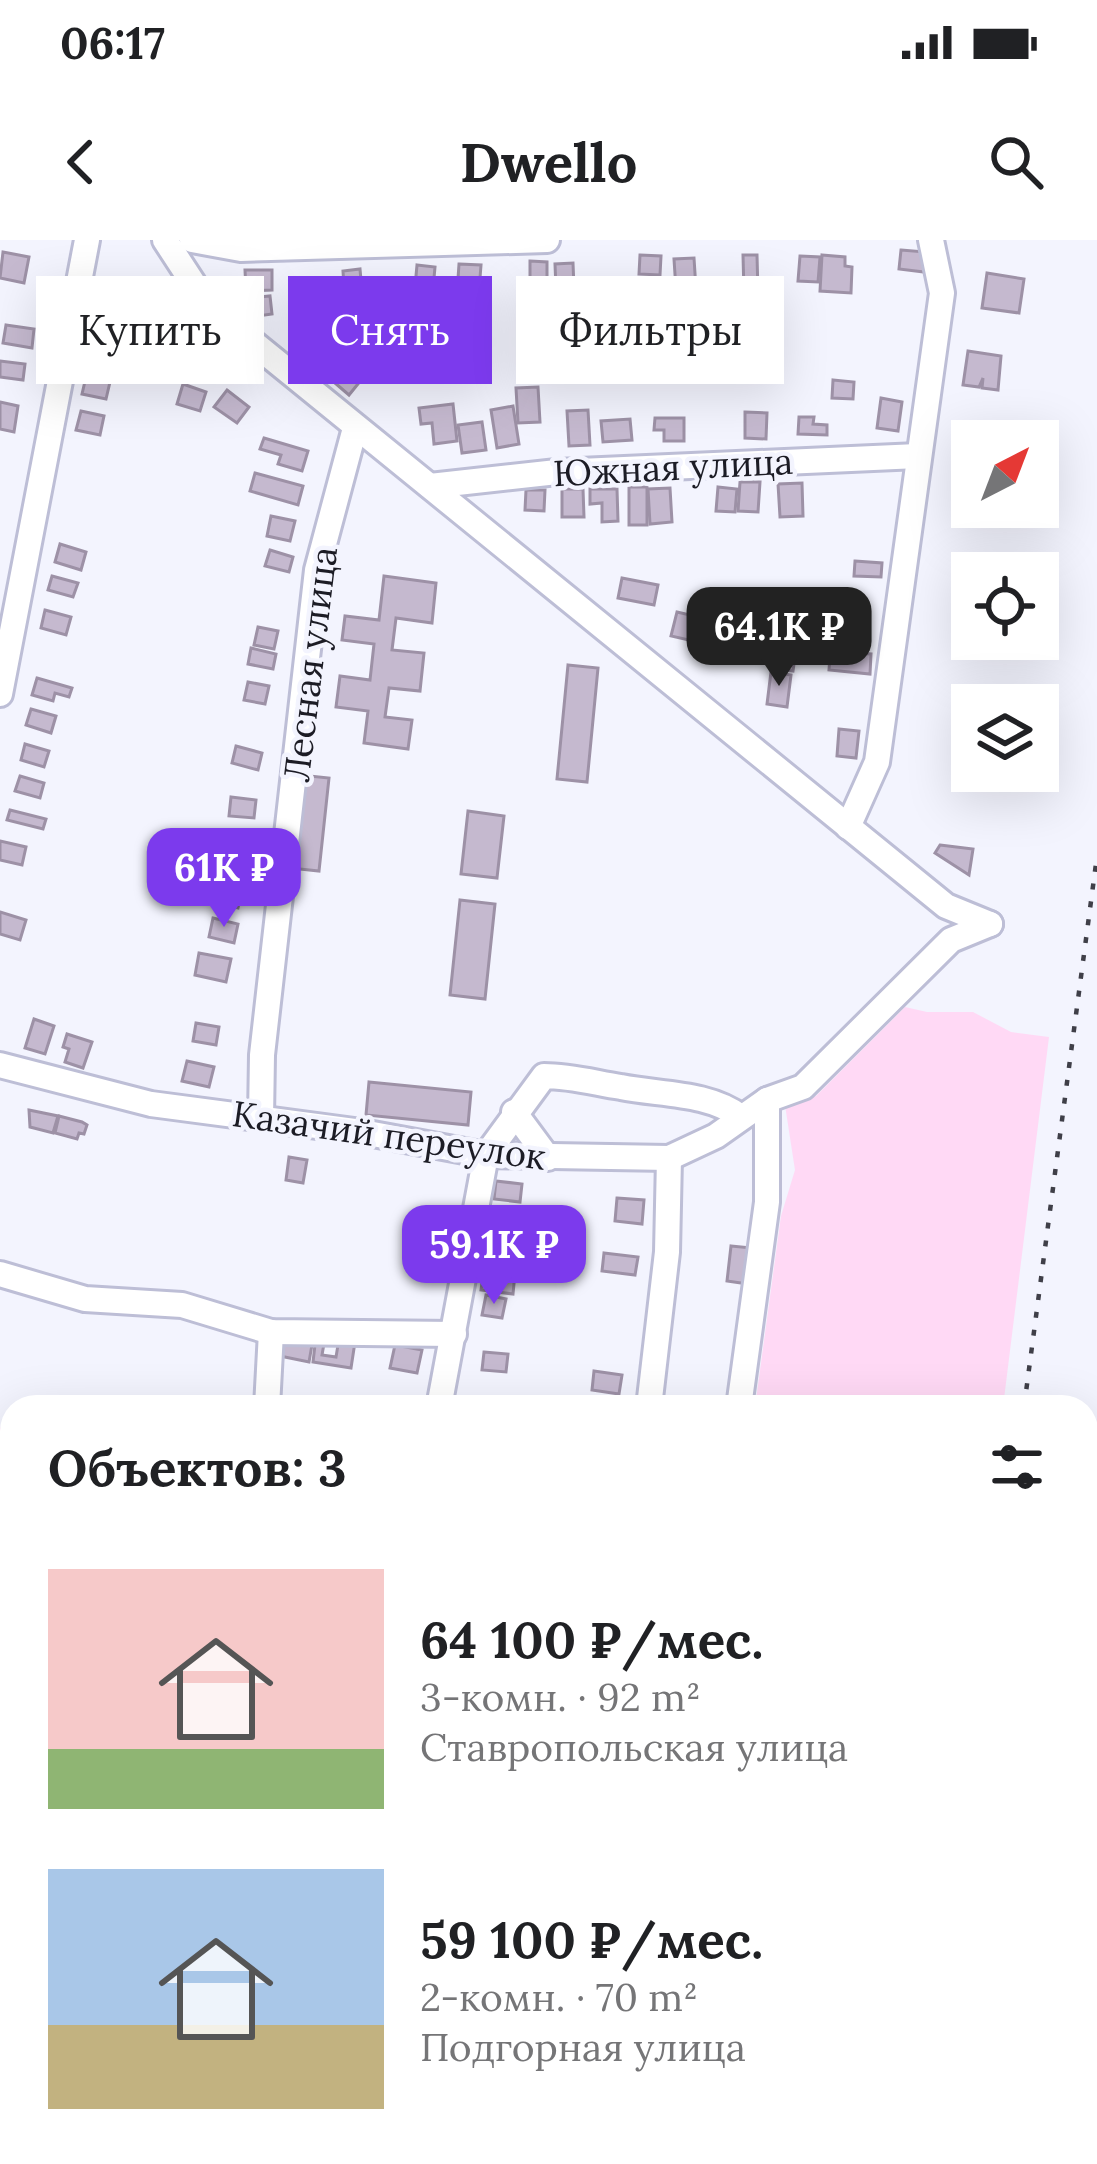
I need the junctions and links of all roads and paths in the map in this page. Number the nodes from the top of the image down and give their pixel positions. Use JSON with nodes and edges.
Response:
{"nodes":[{"id":1,"x":87,"y":240,"type":"edge"},
{"id":2,"x":165,"y":240,"type":"edge"},
{"id":3,"x":192,"y":240,"type":"edge"},
{"id":4,"x":547,"y":240,"type":"edge"},
{"id":5,"x":931,"y":240,"type":"edge"},
{"id":6,"x":355,"y":428,"type":"junction"},
{"id":7,"x":918,"y":456,"type":"junction"},
{"id":8,"x":430,"y":486,"type":"junction"},
{"id":9,"x":0,"y":694,"type":"edge"},
{"id":10,"x":848,"y":827,"type":"junction"},
{"id":11,"x":0,"y":1065,"type":"edge"},
{"id":12,"x":767,"y":1100,"type":"junction"},
{"id":13,"x":514,"y":1112,"type":"junction"},
{"id":14,"x":741,"y":1117,"type":"junction"},
{"id":15,"x":261,"y":1118,"type":"junction"},
{"id":16,"x":486,"y":1155,"type":"junction"},
{"id":17,"x":548,"y":1158,"type":"junction"},
{"id":18,"x":669,"y":1158,"type":"junction"},
{"id":19,"x":0,"y":1274,"type":"edge"},
{"id":20,"x":271,"y":1332,"type":"junction"},
{"id":21,"x":454,"y":1334,"type":"junction"},
{"id":22,"x":268,"y":1395,"type":"edge"},
{"id":23,"x":441,"y":1395,"type":"edge"},
{"id":24,"x":650,"y":1395,"type":"edge"},
{"id":25,"x":741,"y":1395,"type":"edge"}],
"edges":[{"from":1,"to":9,"type":"street"},
{"from":2,"to":6,"type":"street"},
{"from":3,"to":4,"type":"street"},
{"from":5,"to":7,"type":"street"},
{"from":6,"to":8,"type":"street"},
{"from":6,"to":15,"type":"street","name":"Лесная улица"},
{"from":7,"to":8,"type":"street","name":"Южная улица"},
{"from":7,"to":10,"type":"street"},
{"from":8,"to":10,"type":"street"},
{"from":10,"to":12,"type":"street","name":"Казачий переулок"},
{"from":11,"to":15,"type":"street","name":"Казачий переулок"},
{"from":12,"to":14,"type":"street","name":"Казачий переулок"},
{"from":12,"to":25,"type":"street"},
{"from":13,"to":14,"type":"street"},
{"from":13,"to":16,"type":"street"},
{"from":13,"to":17,"type":"street"},
{"from":14,"to":18,"type":"street","name":"Казачий переулок"},
{"from":15,"to":16,"type":"street","name":"Казачий переулок"},
{"from":16,"to":17,"type":"street","name":"Казачий переулок"},
{"from":16,"to":21,"type":"street"},
{"from":17,"to":18,"type":"street","name":"Казачий переулок"},
{"from":18,"to":24,"type":"street"},
{"from":19,"to":20,"type":"street"},
{"from":20,"to":21,"type":"street"},
{"from":20,"to":22,"type":"street"},
{"from":21,"to":23,"type":"street"}]}
